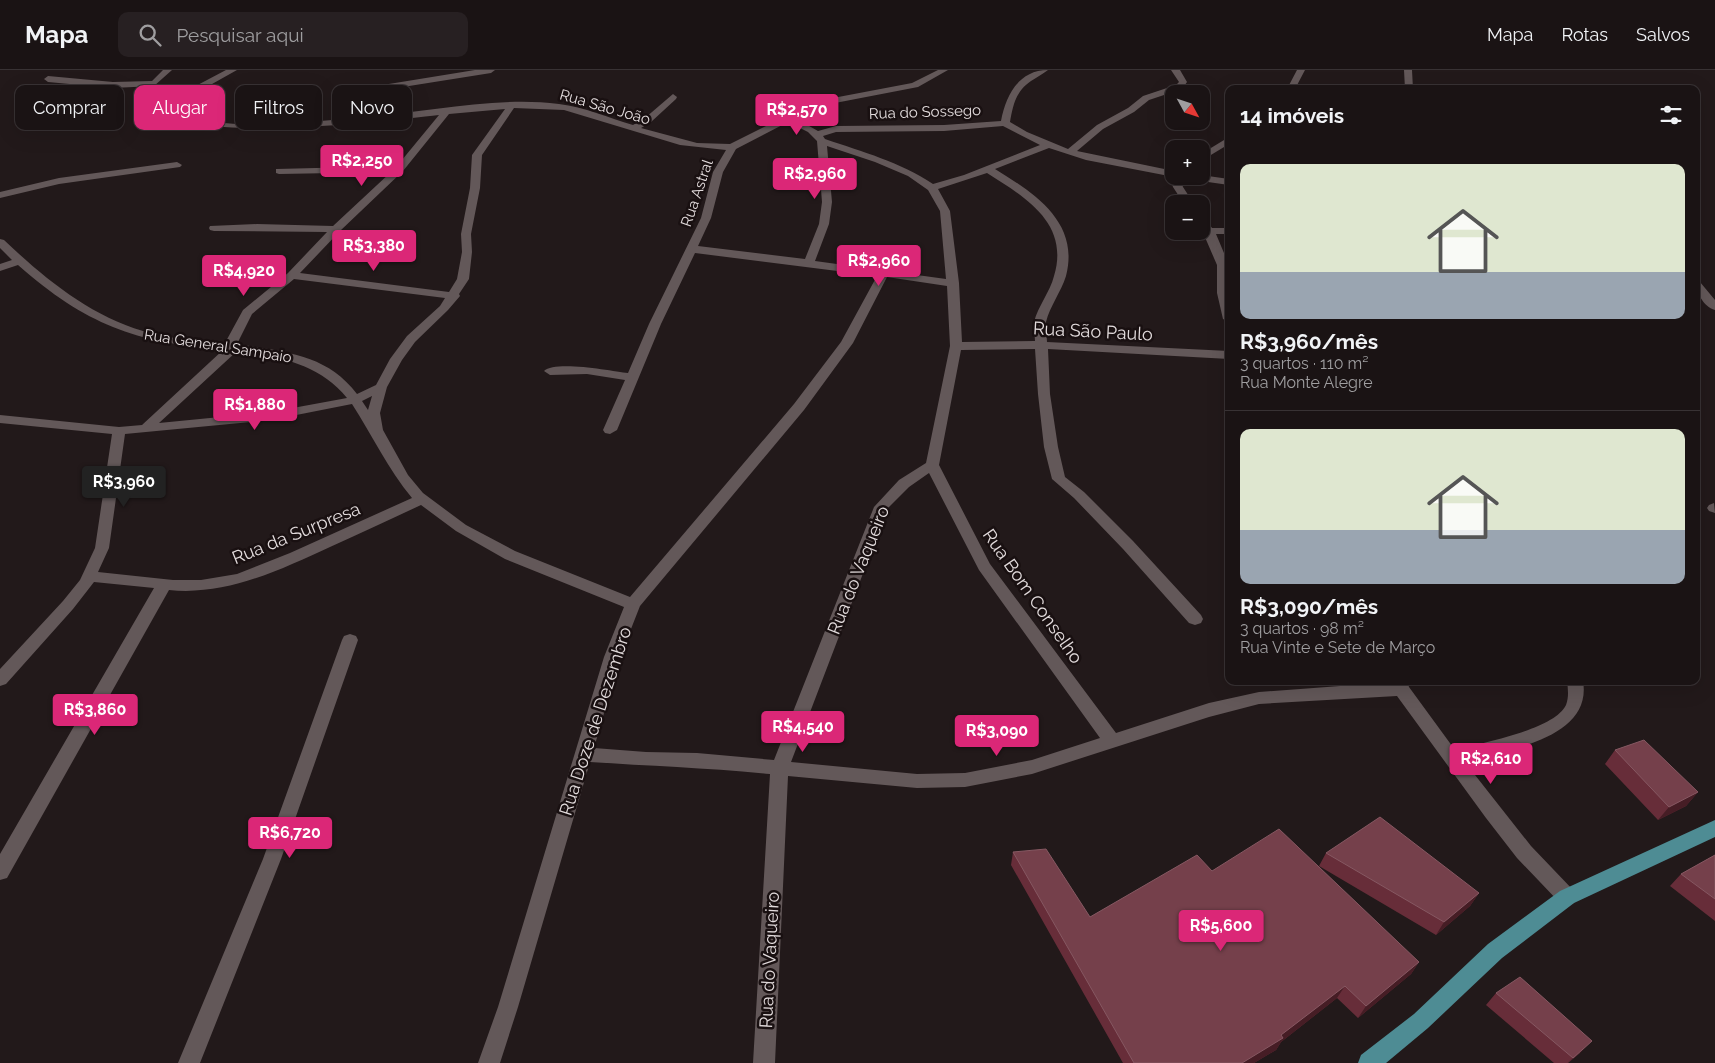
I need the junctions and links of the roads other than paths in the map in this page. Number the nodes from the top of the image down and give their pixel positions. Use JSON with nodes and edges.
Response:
{"nodes":[{"id":1,"x":168,"y":70,"type":"edge"},
{"id":2,"x":233,"y":70,"type":"edge"},
{"id":3,"x":491,"y":70,"type":"edge"},
{"id":4,"x":925,"y":70,"type":"edge"},
{"id":5,"x":1044,"y":70,"type":"edge"},
{"id":6,"x":1176,"y":70,"type":"edge"},
{"id":7,"x":1301,"y":70,"type":"edge"},
{"id":8,"x":1406,"y":70,"type":"edge"},
{"id":9,"x":941,"y":72,"type":"edge"},
{"id":10,"x":48,"y":79,"type":"dead end"},
{"id":11,"x":154,"y":83,"type":"joint"},
{"id":12,"x":203,"y":85,"type":"edge"},
{"id":13,"x":398,"y":85,"type":"edge"},
{"id":14,"x":1292,"y":85,"type":"edge"},
{"id":15,"x":1409,"y":85,"type":"edge"},
{"id":16,"x":673,"y":97,"type":"dead end"},
{"id":17,"x":511,"y":106,"type":"junction"},
{"id":18,"x":446,"y":111,"type":"junction"},
{"id":19,"x":412,"y":115,"type":"edge"},
{"id":20,"x":787,"y":118,"type":"junction"},
{"id":21,"x":332,"y":122,"type":"edge"},
{"id":22,"x":1005,"y":123,"type":"junction"},
{"id":23,"x":225,"y":124,"type":"edge"},
{"id":24,"x":635,"y":128,"type":"junction"},
{"id":25,"x":820,"y":138,"type":"junction"},
{"id":26,"x":1225,"y":143,"type":"edge"},
{"id":27,"x":1048,"y":145,"type":"junction"},
{"id":28,"x":732,"y":147,"type":"junction"},
{"id":29,"x":1070,"y":152,"type":"junction"},
{"id":30,"x":1210,"y":152,"type":"edge"},
{"id":31,"x":177,"y":165,"type":"dead end"},
{"id":32,"x":400,"y":169,"type":"junction"},
{"id":33,"x":988,"y":169,"type":"junction"},
{"id":34,"x":279,"y":171,"type":"dead end"},
{"id":35,"x":1165,"y":172,"type":"edge"},
{"id":36,"x":1210,"y":179,"type":"edge"},
{"id":37,"x":1225,"y":181,"type":"edge"},
{"id":38,"x":932,"y":188,"type":"junction"},
{"id":39,"x":0,"y":195,"type":"edge"},
{"id":40,"x":214,"y":228,"type":"dead end"},
{"id":41,"x":336,"y":229,"type":"junction"},
{"id":42,"x":1225,"y":230,"type":"edge"},
{"id":43,"x":1210,"y":231,"type":"edge"},
{"id":44,"x":1210,"y":233,"type":"edge"},
{"id":45,"x":0,"y":242,"type":"edge"},
{"id":46,"x":692,"y":249,"type":"junction"},
{"id":47,"x":19,"y":261,"type":"junction"},
{"id":48,"x":809,"y":262,"type":"junction"},
{"id":49,"x":0,"y":268,"type":"edge"},
{"id":50,"x":883,"y":274,"type":"junction"},
{"id":51,"x":292,"y":275,"type":"junction"},
{"id":52,"x":953,"y":283,"type":"junction"},
{"id":53,"x":1225,"y":284,"type":"edge"},
{"id":54,"x":1700,"y":289,"type":"edge"},
{"id":55,"x":454,"y":296,"type":"junction"},
{"id":56,"x":1715,"y":307,"type":"edge"},
{"id":57,"x":1042,"y":345,"type":"junction"},
{"id":58,"x":232,"y":346,"type":"junction"},
{"id":59,"x":956,"y":346,"type":"junction"},
{"id":60,"x":1225,"y":355,"type":"edge"},
{"id":61,"x":550,"y":371,"type":"dead end"},
{"id":62,"x":633,"y":378,"type":"junction"},
{"id":63,"x":381,"y":387,"type":"junction"},
{"id":64,"x":354,"y":400,"type":"junction"},
{"id":65,"x":0,"y":419,"type":"edge"},
{"id":66,"x":146,"y":428,"type":"junction"},
{"id":67,"x":376,"y":430,"type":"junction"},
{"id":68,"x":610,"y":430,"type":"dead end"},
{"id":69,"x":119,"y":431,"type":"junction"},
{"id":70,"x":932,"y":465,"type":"junction"},
{"id":71,"x":422,"y":499,"type":"junction"},
{"id":72,"x":89,"y":576,"type":"junction"},
{"id":73,"x":164,"y":585,"type":"junction"},
{"id":74,"x":634,"y":604,"type":"junction"},
{"id":75,"x":1195,"y":619,"type":"dead end"},
{"id":76,"x":350,"y":640,"type":"dead end"},
{"id":77,"x":0,"y":680,"type":"edge"},
{"id":78,"x":1400,"y":685,"type":"edge"},
{"id":79,"x":1576,"y":685,"type":"edge"},
{"id":80,"x":1112,"y":742,"type":"junction"},
{"id":81,"x":583,"y":754,"type":"junction"},
{"id":82,"x":1450,"y":758,"type":"junction"},
{"id":83,"x":779,"y":769,"type":"junction"},
{"id":84,"x":1715,"y":828,"type":"edge"},
{"id":85,"x":0,"y":872,"type":"edge"},
{"id":86,"x":1567,"y":897,"type":"junction"},
{"id":87,"x":190,"y":1063,"type":"edge"},
{"id":88,"x":489,"y":1063,"type":"edge"},
{"id":89,"x":764,"y":1063,"type":"edge"},
{"id":90,"x":1369,"y":1063,"type":"edge"}],
"edges":[{"from":1,"to":11,"type":"street"},
{"from":2,"to":12,"type":"street"},
{"from":3,"to":13,"type":"street"},
{"from":4,"to":9,"type":"street"},
{"from":5,"to":22,"type":"street"},
{"from":6,"to":29,"type":"street"},
{"from":7,"to":14,"type":"street"},
{"from":8,"to":15,"type":"street"},
{"from":9,"to":20,"type":"street","name":"Rua Astral"},
{"from":10,"to":11,"type":"street"},
{"from":16,"to":24,"type":"street"},
{"from":17,"to":18,"type":"street","name":"Rua São João"},
{"from":17,"to":24,"type":"street","name":"Rua São João"},
{"from":17,"to":55,"type":"street","name":"Rua General Sampaio"},
{"from":18,"to":19,"type":"street","name":"Rua São João"},
{"from":18,"to":32,"type":"street"},
{"from":20,"to":25,"type":"street"},
{"from":20,"to":28,"type":"street","name":"Rua Astral"},
{"from":21,"to":23,"type":"street","name":"Rua São João"},
{"from":22,"to":25,"type":"street","name":"Rua do Sossego"},
{"from":22,"to":27,"type":"street"},
{"from":24,"to":28,"type":"street","name":"Rua São João"},
{"from":25,"to":38,"type":"street"},
{"from":25,"to":48,"type":"street"},
{"from":26,"to":30,"type":"street"},
{"from":27,"to":29,"type":"street"},
{"from":27,"to":33,"type":"street"},
{"from":28,"to":46,"type":"street","name":"Rua Astral"},
{"from":29,"to":35,"type":"street"},
{"from":31,"to":39,"type":"street"},
{"from":32,"to":34,"type":"street"},
{"from":32,"to":41,"type":"street"},
{"from":33,"to":38,"type":"street"},
{"from":33,"to":57,"type":"street"},
{"from":36,"to":37,"type":"street"},
{"from":38,"to":52,"type":"street"},
{"from":40,"to":41,"type":"street"},
{"from":41,"to":51,"type":"street"},
{"from":42,"to":43,"type":"street"},
{"from":44,"to":53,"type":"street"},
{"from":45,"to":47,"type":"street","name":"Rua General Sampaio"},
{"from":46,"to":48,"type":"street"},
{"from":46,"to":62,"type":"street","name":"Rua Astral"},
{"from":47,"to":49,"type":"street"},
{"from":47,"to":58,"type":"street","name":"Rua General Sampaio"},
{"from":48,"to":50,"type":"street"},
{"from":50,"to":52,"type":"street"},
{"from":50,"to":74,"type":"street","name":"Rua Doze de Dezembro"},
{"from":51,"to":55,"type":"street"},
{"from":51,"to":58,"type":"street"},
{"from":52,"to":59,"type":"street"},
{"from":54,"to":56,"type":"street"},
{"from":55,"to":63,"type":"street","name":"Rua General Sampaio"},
{"from":57,"to":59,"type":"street","name":"Rua São Paulo"},
{"from":57,"to":60,"type":"street","name":"Rua São Paulo"},
{"from":57,"to":75,"type":"street"},
{"from":58,"to":64,"type":"street","name":"Rua General Sampaio"},
{"from":58,"to":66,"type":"street"},
{"from":59,"to":70,"type":"street"},
{"from":61,"to":62,"type":"street"},
{"from":62,"to":68,"type":"street","name":"Rua Astral"},
{"from":63,"to":64,"type":"street"},
{"from":63,"to":67,"type":"street","name":"Rua General Sampaio"},
{"from":64,"to":66,"type":"street"},
{"from":64,"to":67,"type":"street","name":"Rua General Sampaio"},
{"from":65,"to":69,"type":"street"},
{"from":66,"to":69,"type":"street"},
{"from":67,"to":71,"type":"street","name":"Rua General Sampaio"},
{"from":69,"to":72,"type":"street"},
{"from":70,"to":80,"type":"street","name":"Rua Bom Conselho"},
{"from":70,"to":83,"type":"street","name":"Rua do Vaqueiro"},
{"from":71,"to":73,"type":"street","name":"Rua da Surpresa"},
{"from":71,"to":74,"type":"street","name":"Rua General Sampaio"},
{"from":72,"to":73,"type":"street","name":"Rua da Surpresa"},
{"from":72,"to":77,"type":"street"},
{"from":73,"to":85,"type":"street"},
{"from":74,"to":81,"type":"street","name":"Rua Doze de Dezembro"},
{"from":76,"to":87,"type":"street"},
{"from":78,"to":80,"type":"street"},
{"from":78,"to":82,"type":"street"},
{"from":79,"to":82,"type":"street"},
{"from":80,"to":83,"type":"street"},
{"from":81,"to":83,"type":"street"},
{"from":81,"to":88,"type":"street","name":"Rua Doze de Dezembro"},
{"from":82,"to":86,"type":"street"},
{"from":83,"to":89,"type":"street","name":"Rua do Vaqueiro"},
{"from":84,"to":86,"type":"main road"},
{"from":86,"to":90,"type":"main road"}]}
